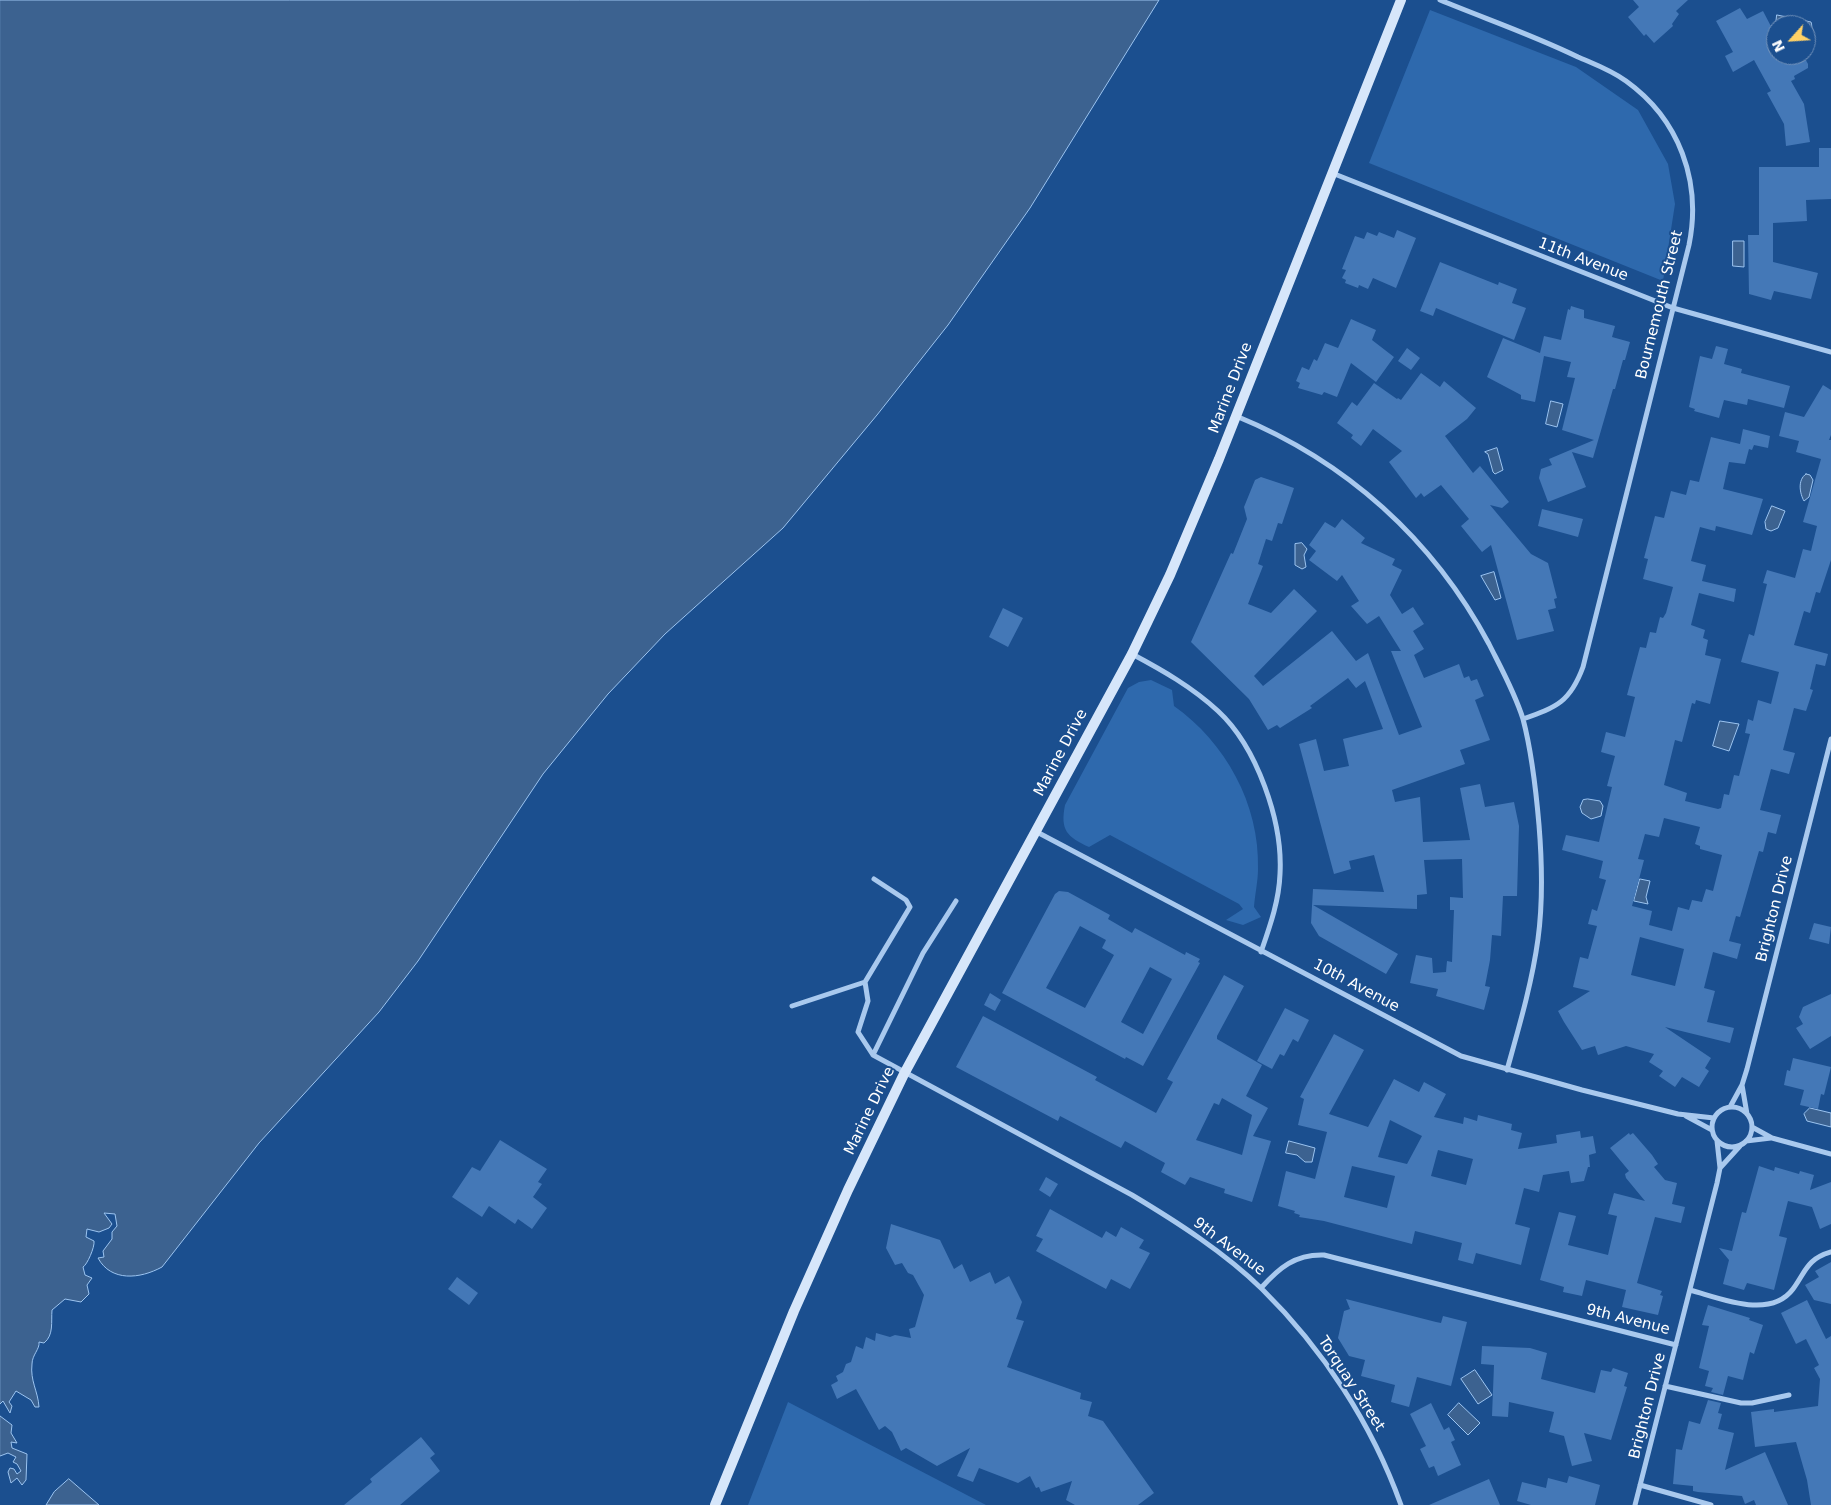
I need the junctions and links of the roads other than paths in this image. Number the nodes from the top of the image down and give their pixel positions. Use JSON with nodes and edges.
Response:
{"nodes":[{"id":1,"x":1401,"y":0,"type":"edge"},
{"id":2,"x":1440,"y":0,"type":"edge"},
{"id":3,"x":1332,"y":173,"type":"junction"},
{"id":4,"x":1674,"y":308,"type":"junction"},
{"id":5,"x":1831,"y":352,"type":"edge"},
{"id":6,"x":1236,"y":416,"type":"junction"},
{"id":7,"x":1132,"y":654,"type":"junction"},
{"id":8,"x":1522,"y":719,"type":"junction"},
{"id":9,"x":1831,"y":739,"type":"edge"},
{"id":10,"x":1035,"y":831,"type":"junction"},
{"id":11,"x":874,"y":879,"type":"dead end"},
{"id":12,"x":956,"y":901,"type":"dead end"},
{"id":13,"x":1261,"y":952,"type":"junction"},
{"id":14,"x":865,"y":982,"type":"junction"},
{"id":15,"x":792,"y":1006,"type":"dead end"},
{"id":16,"x":873,"y":1056,"type":"junction"},
{"id":17,"x":1507,"y":1070,"type":"junction"},
{"id":18,"x":904,"y":1074,"type":"junction"},
{"id":19,"x":1742,"y":1085,"type":"junction"},
{"id":20,"x":1730,"y":1107,"type":"junction"},
{"id":21,"x":1747,"y":1114,"type":"junction"},
{"id":22,"x":1684,"y":1115,"type":"junction"},
{"id":23,"x":1714,"y":1118,"type":"junction"},
{"id":24,"x":1752,"y":1127,"type":"junction"},
{"id":25,"x":1712,"y":1130,"type":"junction"},
{"id":26,"x":1772,"y":1138,"type":"junction"},
{"id":27,"x":1717,"y":1141,"type":"junction"},
{"id":28,"x":1746,"y":1141,"type":"junction"},
{"id":29,"x":1740,"y":1146,"type":"junction"},
{"id":30,"x":1831,"y":1154,"type":"edge"},
{"id":31,"x":1720,"y":1168,"type":"junction"},
{"id":32,"x":1831,"y":1252,"type":"edge"},
{"id":33,"x":1261,"y":1288,"type":"junction"},
{"id":34,"x":1690,"y":1290,"type":"junction"},
{"id":35,"x":1676,"y":1345,"type":"junction"},
{"id":36,"x":1666,"y":1386,"type":"junction"},
{"id":37,"x":1789,"y":1395,"type":"dead end"},
{"id":38,"x":1640,"y":1485,"type":"junction"},
{"id":39,"x":715,"y":1505,"type":"edge"},
{"id":40,"x":1401,"y":1505,"type":"edge"},
{"id":41,"x":1635,"y":1505,"type":"edge"},
{"id":42,"x":1711,"y":1505,"type":"edge"}],
"edges":[{"from":1,"to":3,"type":"main road","name":"Marine Drive"},
{"from":2,"to":4,"type":"street","name":"Bournemouth Street"},
{"from":3,"to":4,"type":"street","name":"11th Avenue"},
{"from":3,"to":6,"type":"main road","name":"Marine Drive"},
{"from":4,"to":5,"type":"street","name":"11th Avenue"},
{"from":4,"to":8,"type":"street","name":"Bournemouth Street"},
{"from":6,"to":7,"type":"main road","name":"Marine Drive"},
{"from":6,"to":8,"type":"street"},
{"from":7,"to":10,"type":"main road","name":"Marine Drive"},
{"from":7,"to":13,"type":"street"},
{"from":8,"to":17,"type":"street"},
{"from":9,"to":19,"type":"street","name":"Brighton Drive"},
{"from":10,"to":13,"type":"street","name":"10th Avenue"},
{"from":10,"to":18,"type":"main road","name":"Marine Drive"},
{"from":11,"to":14,"type":"street"},
{"from":12,"to":16,"type":"street"},
{"from":13,"to":17,"type":"street","name":"10th Avenue"},
{"from":14,"to":15,"type":"street"},
{"from":14,"to":16,"type":"street"},
{"from":16,"to":18,"type":"street","name":"9th Avenue"},
{"from":17,"to":22,"type":"street","name":"10th Avenue"},
{"from":18,"to":33,"type":"street","name":"9th Avenue"},
{"from":18,"to":39,"type":"main road","name":"Marine Drive"},
{"from":19,"to":20,"type":"street","name":"Brighton Drive"},
{"from":19,"to":21,"type":"street","name":"Brighton Drive"},
{"from":20,"to":21,"type":"street"},
{"from":20,"to":23,"type":"street"},
{"from":21,"to":24,"type":"street"},
{"from":22,"to":23,"type":"street","name":"10th Avenue"},
{"from":22,"to":25,"type":"street","name":"10th Avenue"},
{"from":23,"to":25,"type":"street"},
{"from":24,"to":26,"type":"street"},
{"from":24,"to":28,"type":"street"},
{"from":25,"to":27,"type":"street"},
{"from":26,"to":28,"type":"street"},
{"from":26,"to":30,"type":"street"},
{"from":27,"to":29,"type":"street"},
{"from":27,"to":31,"type":"street","name":"Brighton Drive"},
{"from":28,"to":29,"type":"street"},
{"from":29,"to":31,"type":"street","name":"Brighton Drive"},
{"from":31,"to":34,"type":"street","name":"Brighton Drive"},
{"from":32,"to":34,"type":"street"},
{"from":33,"to":35,"type":"street","name":"9th Avenue"},
{"from":33,"to":40,"type":"street","name":"Torquay Street"},
{"from":34,"to":35,"type":"street","name":"Brighton Drive"},
{"from":35,"to":36,"type":"street","name":"Brighton Drive"},
{"from":36,"to":37,"type":"street"},
{"from":36,"to":38,"type":"street","name":"Brighton Drive"},
{"from":38,"to":41,"type":"street","name":"Brighton Drive"},
{"from":38,"to":42,"type":"street"}]}
